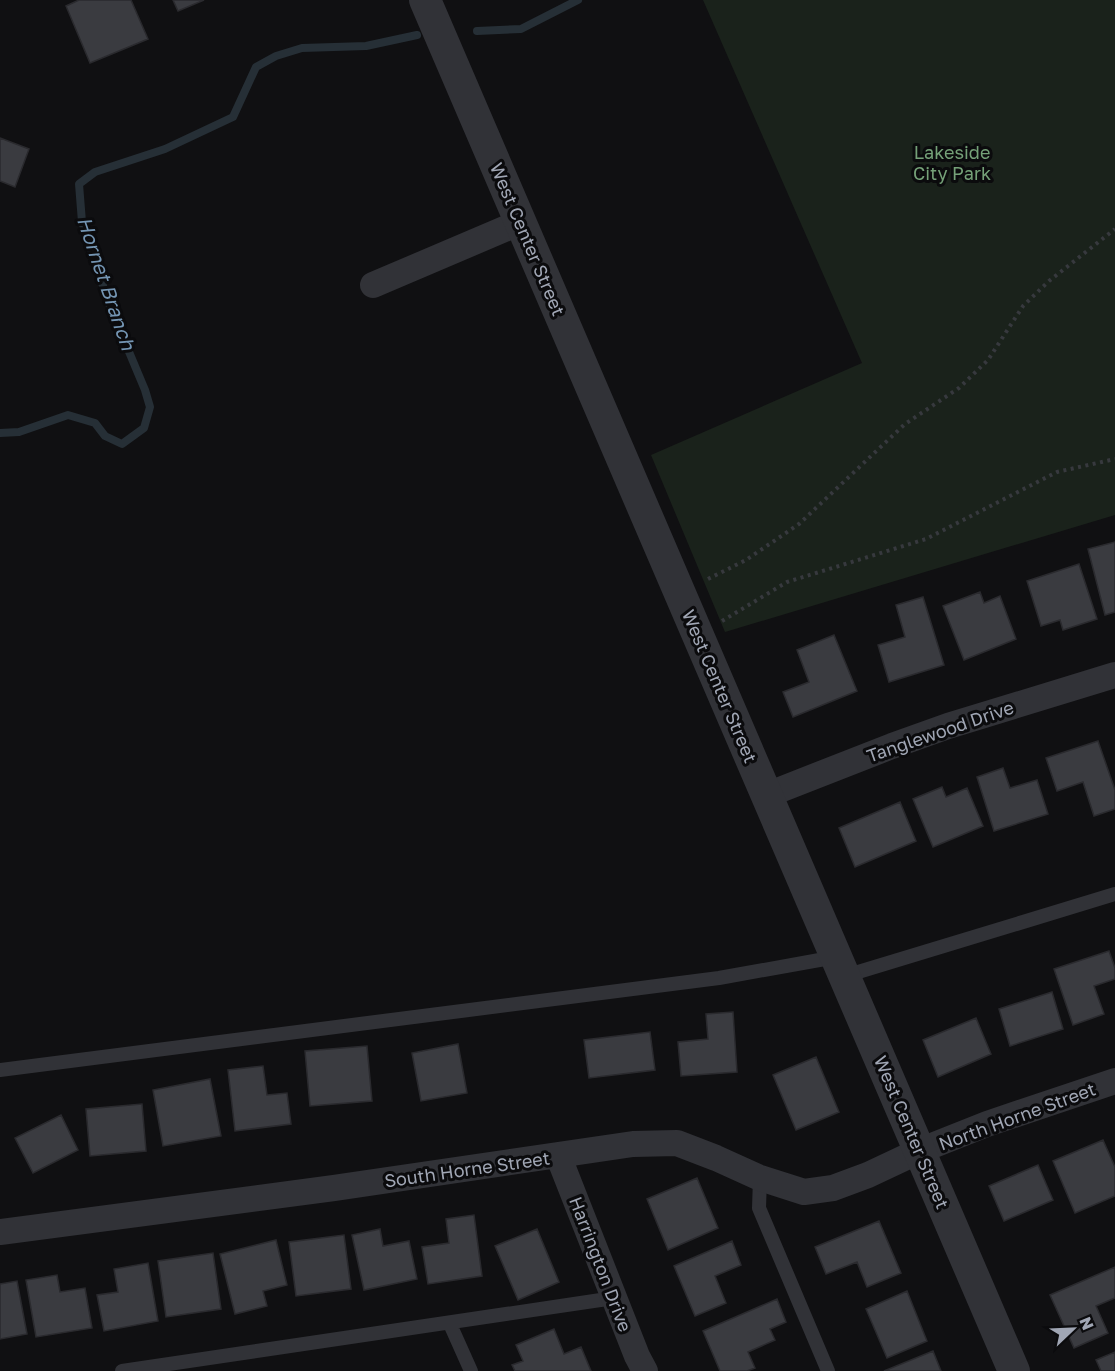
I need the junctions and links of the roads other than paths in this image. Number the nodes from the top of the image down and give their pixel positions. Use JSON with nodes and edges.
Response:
{"nodes":[{"id":1,"x":425,"y":0,"type":"edge"},
{"id":2,"x":521,"y":222,"type":"junction"},
{"id":3,"x":373,"y":285,"type":"dead end"},
{"id":4,"x":1115,"y":675,"type":"edge"},
{"id":5,"x":767,"y":795,"type":"junction"},
{"id":6,"x":1115,"y":894,"type":"edge"},
{"id":7,"x":841,"y":966,"type":"junction"},
{"id":8,"x":0,"y":1070,"type":"edge"},
{"id":9,"x":1115,"y":1081,"type":"edge"},
{"id":10,"x":920,"y":1151,"type":"junction"},
{"id":11,"x":558,"y":1155,"type":"junction"},
{"id":12,"x":760,"y":1178,"type":"junction"},
{"id":13,"x":0,"y":1232,"type":"edge"},
{"id":14,"x":614,"y":1298,"type":"junction"},
{"id":15,"x":450,"y":1324,"type":"junction"},
{"id":16,"x":122,"y":1371,"type":"edge"},
{"id":17,"x":471,"y":1371,"type":"edge"},
{"id":18,"x":645,"y":1371,"type":"edge"},
{"id":19,"x":828,"y":1371,"type":"edge"},
{"id":20,"x":1014,"y":1371,"type":"edge"}],
"edges":[{"from":1,"to":2,"type":"street","name":"West Center Street"},
{"from":2,"to":3,"type":"street"},
{"from":2,"to":5,"type":"street","name":"West Center Street"},
{"from":4,"to":5,"type":"street","name":"Tanglewood Drive"},
{"from":5,"to":7,"type":"street","name":"West Center Street"},
{"from":6,"to":7,"type":"lane"},
{"from":7,"to":8,"type":"lane"},
{"from":7,"to":10,"type":"street","name":"West Center Street"},
{"from":9,"to":10,"type":"street","name":"North Horne Street"},
{"from":10,"to":12,"type":"street","name":"South Horne Street"},
{"from":10,"to":20,"type":"street","name":"West Center Street"},
{"from":11,"to":12,"type":"street","name":"South Horne Street"},
{"from":11,"to":13,"type":"street","name":"South Horne Street"},
{"from":11,"to":14,"type":"street","name":"Harrington Drive"},
{"from":12,"to":19,"type":"lane"},
{"from":14,"to":15,"type":"lane"},
{"from":14,"to":18,"type":"street","name":"Harrington Drive"},
{"from":15,"to":16,"type":"lane"},
{"from":15,"to":17,"type":"lane"}]}
